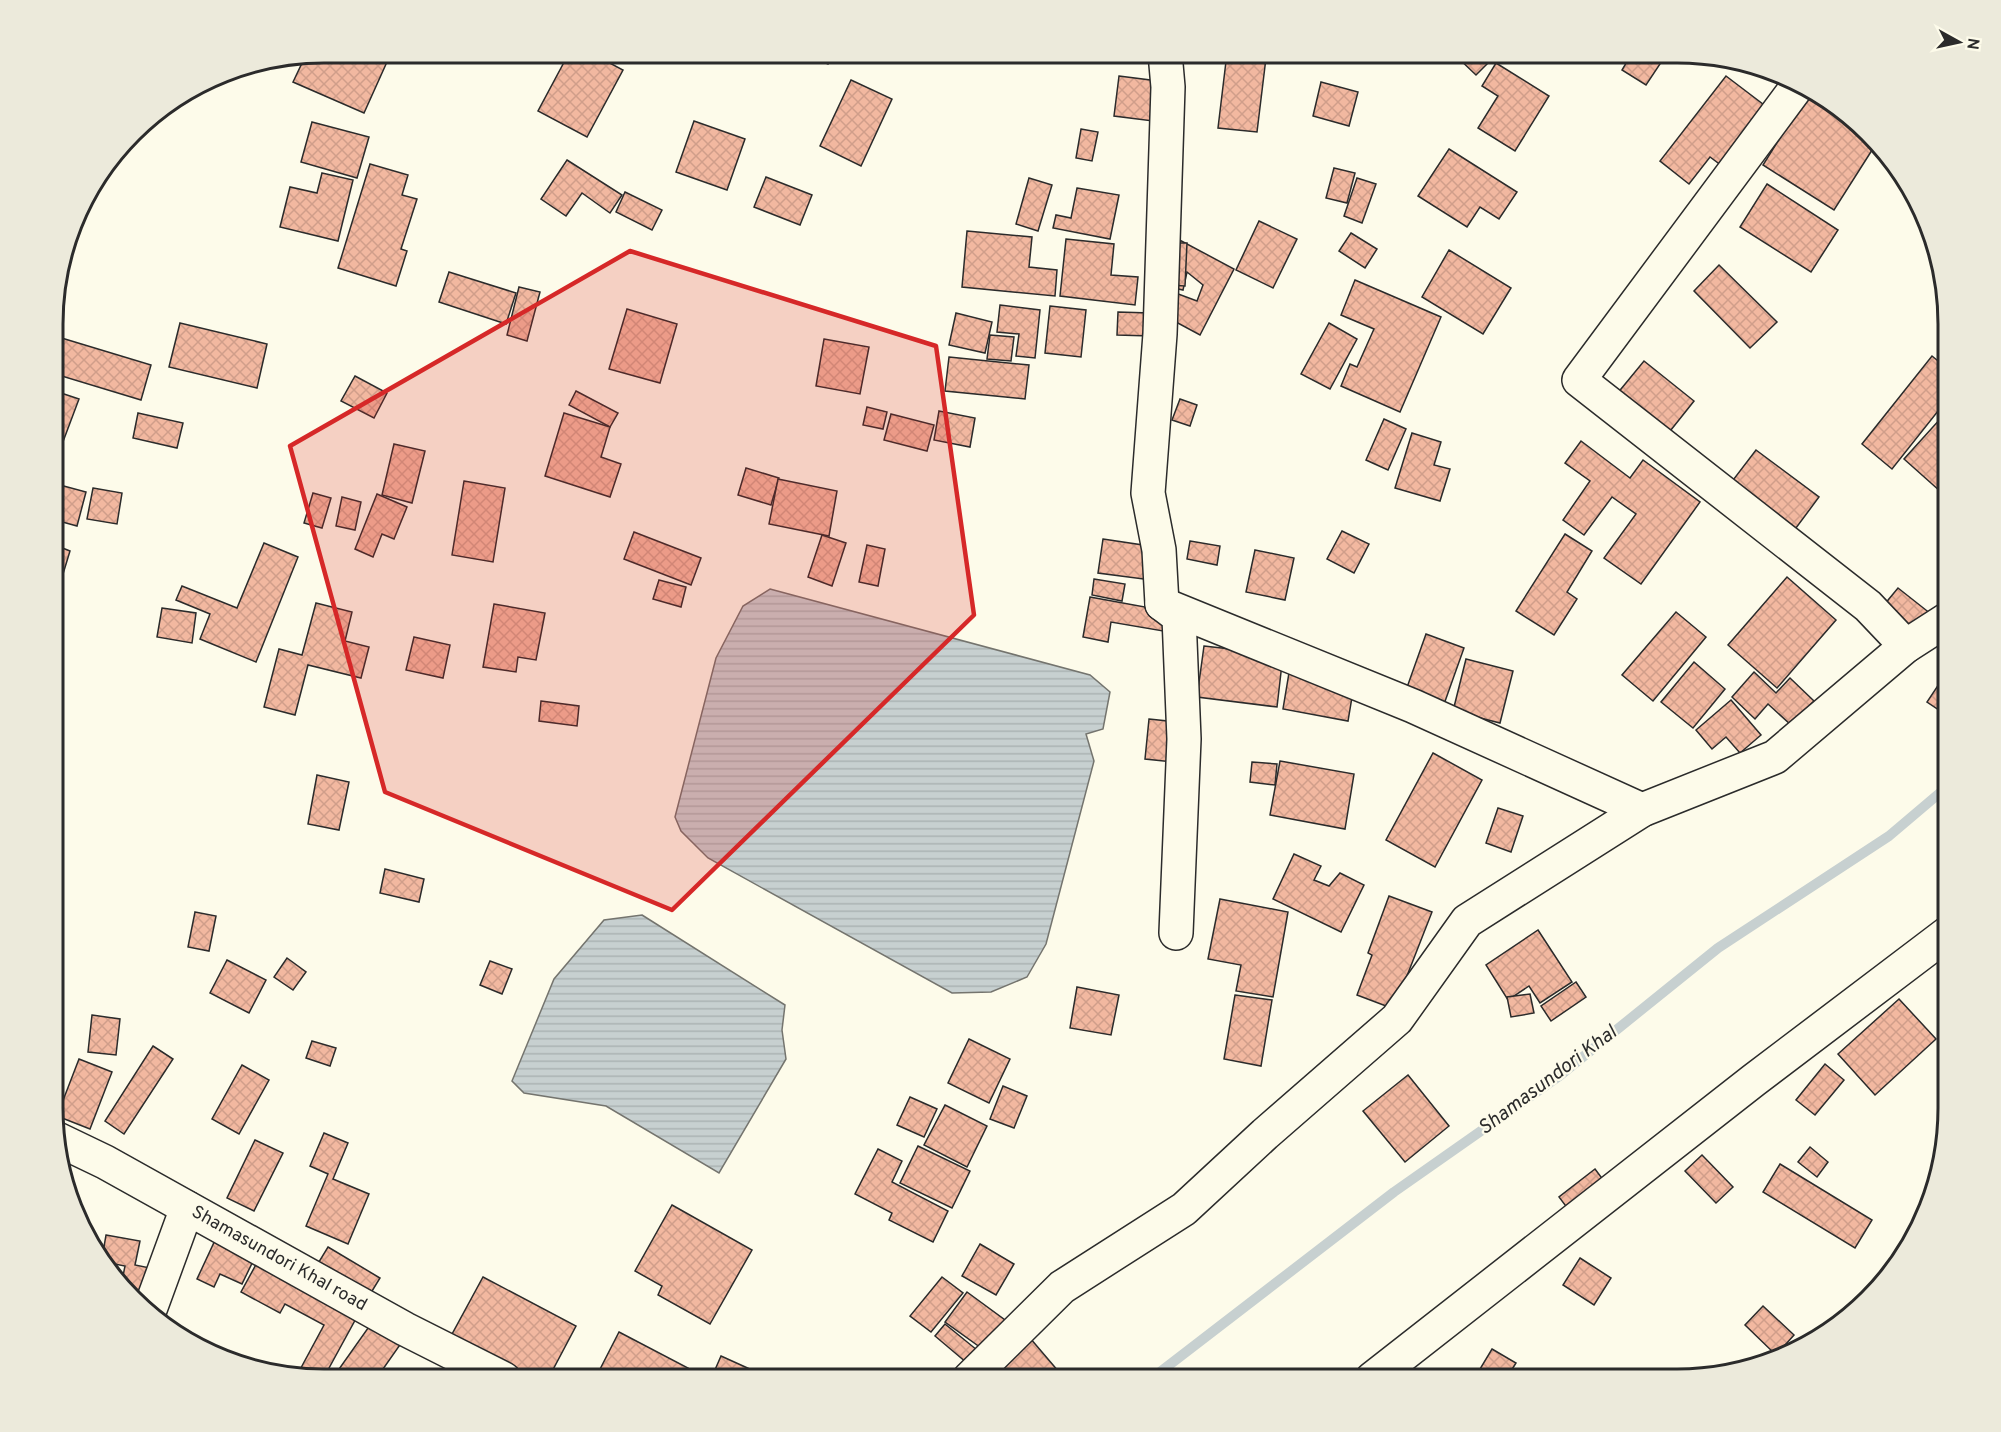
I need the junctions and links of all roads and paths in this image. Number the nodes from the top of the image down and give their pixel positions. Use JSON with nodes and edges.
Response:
{"nodes":[{"id":1,"x":1166,"y":63,"type":"edge"},
{"id":2,"x":1794,"y":91,"type":"edge"},
{"id":3,"x":1162,"y":604,"type":"junction"},
{"id":4,"x":1938,"y":625,"type":"edge"},
{"id":5,"x":1906,"y":646,"type":"junction"},
{"id":6,"x":1642,"y":810,"type":"junction"},
{"id":7,"x":1176,"y":933,"type":"dead end"},
{"id":8,"x":1938,"y":941,"type":"edge"},
{"id":9,"x":65,"y":1143,"type":"edge"},
{"id":10,"x":188,"y":1208,"type":"junction"},
{"id":11,"x":152,"y":1304,"type":"edge"},
{"id":12,"x":484,"y":1369,"type":"edge"},
{"id":13,"x":979,"y":1369,"type":"edge"},
{"id":14,"x":1385,"y":1369,"type":"edge"}],
"edges":[{"from":1,"to":3,"type":"street"},
{"from":2,"to":5,"type":"street"},
{"from":3,"to":6,"type":"street"},
{"from":3,"to":7,"type":"street"},
{"from":4,"to":5,"type":"street"},
{"from":5,"to":6,"type":"street"},
{"from":6,"to":13,"type":"street"},
{"from":8,"to":14,"type":"street"},
{"from":9,"to":10,"type":"street","name":"Shamasundori Khal road"},
{"from":10,"to":11,"type":"street"},
{"from":10,"to":12,"type":"street","name":"Shamasundori Khal road"}]}
